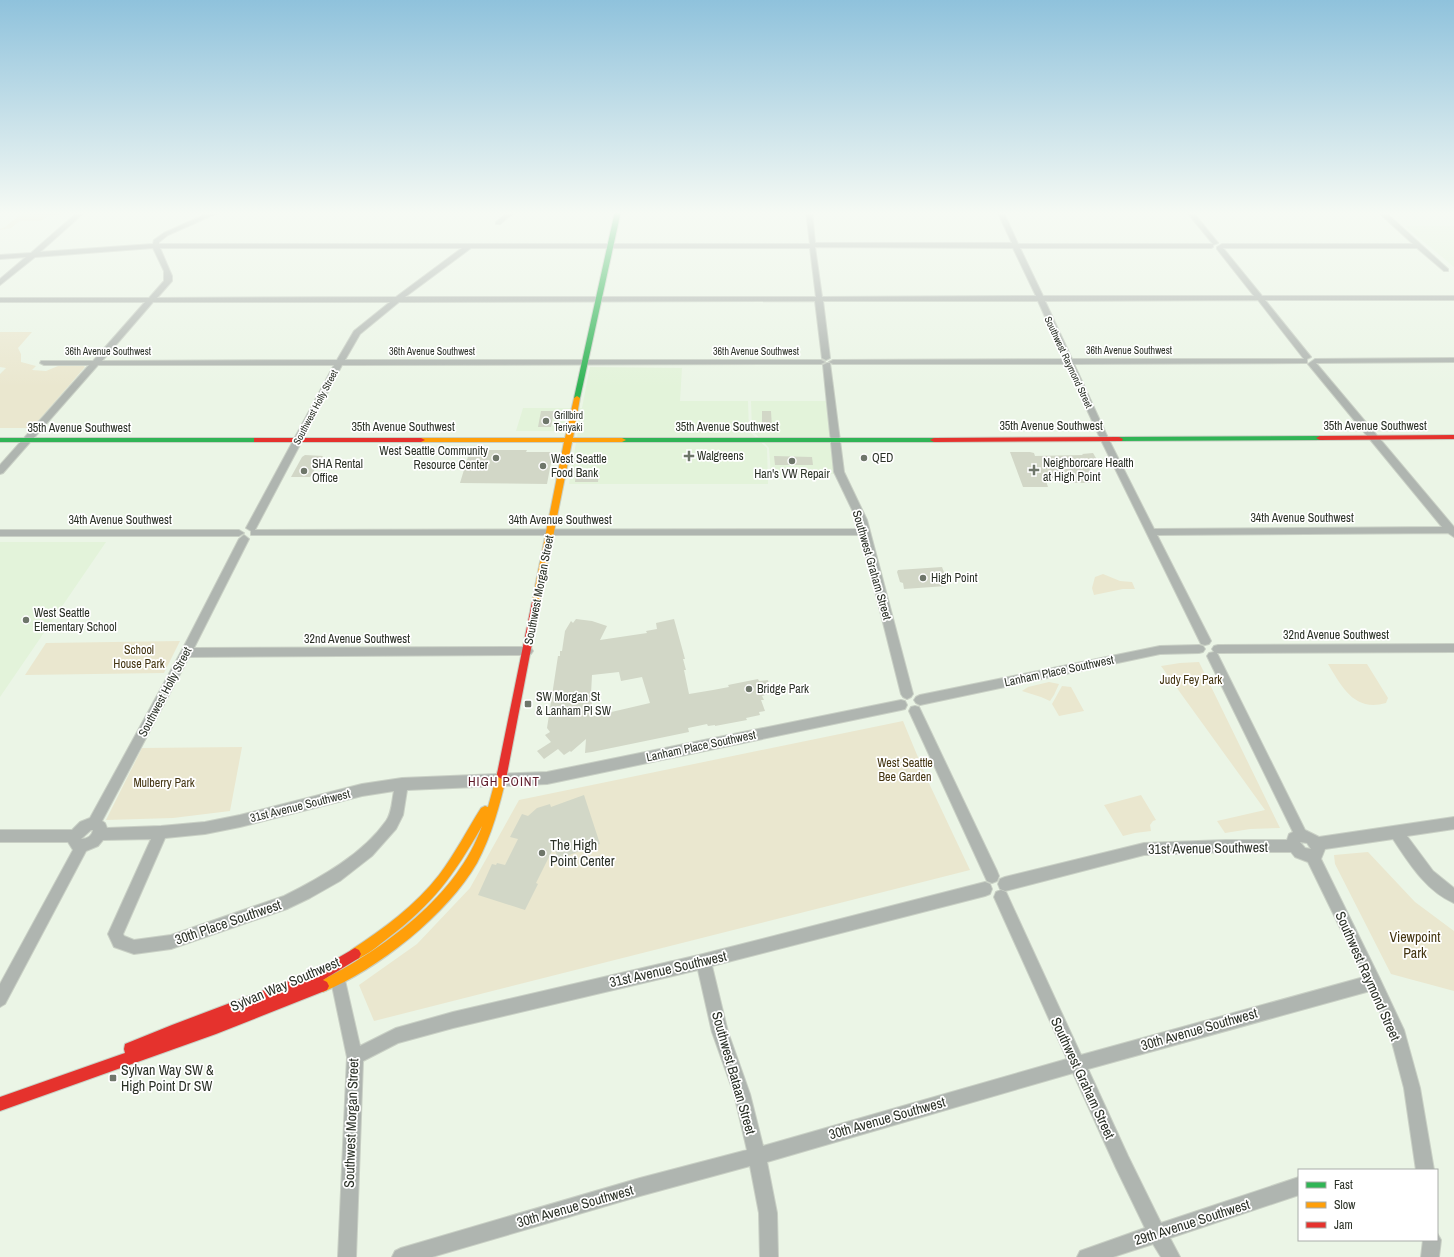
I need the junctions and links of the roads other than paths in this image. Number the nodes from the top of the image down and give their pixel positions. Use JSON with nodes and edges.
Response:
{"nodes":[{"id":1,"x":15,"y":270,"type":"edge"},
{"id":2,"x":167,"y":270,"type":"edge"},
{"id":3,"x":437,"y":270,"type":"edge"},
{"id":4,"x":605,"y":270,"type":"edge"},
{"id":5,"x":816,"y":270,"type":"edge"},
{"id":6,"x":1026,"y":270,"type":"edge"},
{"id":7,"x":1237,"y":270,"type":"edge"},
{"id":8,"x":0,"y":283,"type":"edge"},
{"id":9,"x":1260,"y":298,"type":"junction"},
{"id":10,"x":1454,"y":298,"type":"edge"},
{"id":11,"x":398,"y":299,"type":"junction"},
{"id":12,"x":598,"y":299,"type":"junction"},
{"id":13,"x":819,"y":299,"type":"junction"},
{"id":14,"x":1039,"y":299,"type":"junction"},
{"id":15,"x":0,"y":300,"type":"edge"},
{"id":16,"x":151,"y":300,"type":"junction"},
{"id":17,"x":1454,"y":360,"type":"edge"},
{"id":18,"x":1068,"y":361,"type":"junction"},
{"id":19,"x":1310,"y":361,"type":"junction"},
{"id":20,"x":96,"y":362,"type":"junction"},
{"id":21,"x":339,"y":362,"type":"junction"},
{"id":22,"x":584,"y":362,"type":"junction"},
{"id":23,"x":827,"y":362,"type":"junction"},
{"id":24,"x":44,"y":363,"type":"dead end"},
{"id":25,"x":1104,"y":438,"type":"junction"},
{"id":26,"x":1373,"y":438,"type":"junction"},
{"id":27,"x":1454,"y":438,"type":"edge"},
{"id":28,"x":297,"y":439,"type":"junction"},
{"id":29,"x":567,"y":439,"type":"junction"},
{"id":30,"x":0,"y":440,"type":"edge"},
{"id":31,"x":27,"y":440,"type":"junction"},
{"id":32,"x":835,"y":440,"type":"junction"},
{"id":33,"x":0,"y":471,"type":"edge"},
{"id":34,"x":1453,"y":531,"type":"edge"},
{"id":35,"x":865,"y":532,"type":"junction"},
{"id":36,"x":1150,"y":532,"type":"junction"},
{"id":37,"x":0,"y":533,"type":"edge"},
{"id":38,"x":247,"y":533,"type":"junction"},
{"id":39,"x":549,"y":533,"type":"junction"},
{"id":40,"x":1202,"y":645,"type":"junction"},
{"id":41,"x":1454,"y":648,"type":"edge"},
{"id":42,"x":527,"y":651,"type":"junction"},
{"id":43,"x":186,"y":653,"type":"junction"},
{"id":44,"x":1216,"y":653,"type":"junction"},
{"id":45,"x":904,"y":700,"type":"junction"},
{"id":46,"x":917,"y":706,"type":"junction"},
{"id":47,"x":500,"y":780,"type":"junction"},
{"id":48,"x":402,"y":784,"type":"junction"},
{"id":49,"x":1454,"y":823,"type":"edge"},
{"id":50,"x":97,"y":829,"type":"junction"},
{"id":51,"x":161,"y":832,"type":"junction"},
{"id":52,"x":1396,"y":832,"type":"junction"},
{"id":53,"x":0,"y":836,"type":"edge"},
{"id":54,"x":1298,"y":840,"type":"junction"},
{"id":55,"x":78,"y":841,"type":"junction"},
{"id":56,"x":1314,"y":850,"type":"junction"},
{"id":57,"x":989,"y":882,"type":"junction"},
{"id":58,"x":1003,"y":890,"type":"junction"},
{"id":59,"x":1454,"y":896,"type":"edge"},
{"id":60,"x":703,"y":961,"type":"junction"},
{"id":61,"x":336,"y":973,"type":"junction"},
{"id":62,"x":1374,"y":982,"type":"junction"},
{"id":63,"x":0,"y":999,"type":"edge"},
{"id":64,"x":355,"y":1057,"type":"junction"},
{"id":65,"x":1077,"y":1064,"type":"junction"},
{"id":66,"x":45,"y":1088,"type":"junction"},
{"id":67,"x":0,"y":1104,"type":"edge"},
{"id":68,"x":757,"y":1156,"type":"junction"},
{"id":69,"x":1425,"y":1169,"type":"edge"},
{"id":70,"x":1298,"y":1186,"type":"edge"},
{"id":71,"x":1156,"y":1233,"type":"junction"},
{"id":72,"x":1432,"y":1241,"type":"edge"},
{"id":73,"x":348,"y":1257,"type":"edge"},
{"id":74,"x":401,"y":1257,"type":"edge"},
{"id":75,"x":769,"y":1257,"type":"edge"},
{"id":76,"x":1086,"y":1257,"type":"edge"},
{"id":77,"x":1171,"y":1257,"type":"edge"},
{"id":78,"x":1430,"y":1257,"type":"edge"}],
"edges":[{"from":1,"to":8,"type":"street"},
{"from":2,"to":16,"type":"street"},
{"from":3,"to":11,"type":"street","name":"Southwest Holly Street"},
{"from":4,"to":12,"type":"street","name":"Southwest Morgan Street"},
{"from":5,"to":13,"type":"street","name":"Southwest Graham Street"},
{"from":6,"to":14,"type":"street","name":"Southwest Raymond Street"},
{"from":7,"to":9,"type":"street"},
{"from":9,"to":10,"type":"street"},
{"from":9,"to":14,"type":"street"},
{"from":9,"to":19,"type":"street"},
{"from":11,"to":12,"type":"street"},
{"from":11,"to":16,"type":"street"},
{"from":11,"to":21,"type":"street","name":"Southwest Holly Street"},
{"from":12,"to":13,"type":"street"},
{"from":12,"to":22,"type":"street","name":"Southwest Morgan Street"},
{"from":13,"to":14,"type":"street"},
{"from":13,"to":23,"type":"street","name":"Southwest Graham Street"},
{"from":14,"to":18,"type":"street","name":"Southwest Raymond Street"},
{"from":15,"to":16,"type":"street"},
{"from":16,"to":20,"type":"street"},
{"from":17,"to":19,"type":"street","name":"36th Avenue Southwest"},
{"from":18,"to":19,"type":"street","name":"36th Avenue Southwest"},
{"from":18,"to":23,"type":"street","name":"36th Avenue Southwest"},
{"from":18,"to":25,"type":"street","name":"Southwest Raymond Street"},
{"from":19,"to":26,"type":"street"},
{"from":20,"to":21,"type":"street","name":"36th Avenue Southwest"},
{"from":20,"to":24,"type":"street","name":"36th Avenue Southwest"},
{"from":20,"to":31,"type":"street"},
{"from":21,"to":22,"type":"street","name":"36th Avenue Southwest"},
{"from":21,"to":28,"type":"street","name":"Southwest Holly Street"},
{"from":22,"to":23,"type":"street","name":"36th Avenue Southwest"},
{"from":22,"to":29,"type":"street","name":"Southwest Morgan Street"},
{"from":23,"to":32,"type":"street","name":"Southwest Graham Street"},
{"from":25,"to":26,"type":"street","name":"35th Avenue Southwest"},
{"from":25,"to":32,"type":"street","name":"35th Avenue Southwest"},
{"from":25,"to":36,"type":"street","name":"Southwest Raymond Street"},
{"from":26,"to":27,"type":"street","name":"35th Avenue Southwest"},
{"from":26,"to":34,"type":"street"},
{"from":28,"to":29,"type":"street","name":"35th Avenue Southwest"},
{"from":28,"to":31,"type":"street","name":"35th Avenue Southwest"},
{"from":28,"to":38,"type":"street","name":"Southwest Holly Street"},
{"from":29,"to":32,"type":"street","name":"35th Avenue Southwest"},
{"from":29,"to":39,"type":"street","name":"Southwest Morgan Street"},
{"from":30,"to":31,"type":"street","name":"35th Avenue Southwest"},
{"from":31,"to":33,"type":"street"},
{"from":32,"to":35,"type":"street","name":"Southwest Graham Street"},
{"from":34,"to":36,"type":"street","name":"34th Avenue Southwest"},
{"from":35,"to":39,"type":"street","name":"34th Avenue Southwest"},
{"from":35,"to":45,"type":"street","name":"Southwest Graham Street"},
{"from":36,"to":40,"type":"street","name":"Southwest Raymond Street"},
{"from":37,"to":38,"type":"street","name":"34th Avenue Southwest"},
{"from":38,"to":39,"type":"street","name":"34th Avenue Southwest"},
{"from":38,"to":43,"type":"street","name":"Southwest Holly Street"},
{"from":39,"to":42,"type":"street","name":"Southwest Morgan Street"},
{"from":40,"to":44,"type":"street"},
{"from":40,"to":46,"type":"street","name":"Lanham Place Southwest"},
{"from":41,"to":44,"type":"street","name":"32nd Avenue Southwest"},
{"from":42,"to":43,"type":"street","name":"32nd Avenue Southwest"},
{"from":42,"to":47,"type":"street","name":"Southwest Morgan Street"},
{"from":43,"to":50,"type":"street","name":"Southwest Holly Street"},
{"from":44,"to":54,"type":"street"},
{"from":45,"to":46,"type":"street"},
{"from":45,"to":46,"type":"street"},
{"from":45,"to":47,"type":"street","name":"Lanham Place Southwest"},
{"from":46,"to":57,"type":"street"},
{"from":47,"to":48,"type":"street","name":"31st Avenue Southwest"},
{"from":47,"to":61,"type":"street","name":"Sylvan Way Southwest"},
{"from":47,"to":61,"type":"street","name":"Sylvan Way Southwest"},
{"from":48,"to":51,"type":"street","name":"31st Avenue Southwest"},
{"from":48,"to":51,"type":"street","name":"30th Place Southwest"},
{"from":49,"to":52,"type":"street"},
{"from":50,"to":51,"type":"street","name":"31st Avenue Southwest"},
{"from":50,"to":55,"type":"street"},
{"from":52,"to":56,"type":"street"},
{"from":52,"to":59,"type":"street"},
{"from":53,"to":55,"type":"street"},
{"from":54,"to":56,"type":"street"},
{"from":54,"to":58,"type":"street","name":"31st Avenue Southwest"},
{"from":55,"to":63,"type":"street"},
{"from":56,"to":62,"type":"street","name":"Southwest Raymond Street"},
{"from":57,"to":58,"type":"street"},
{"from":57,"to":60,"type":"street","name":"31st Avenue Southwest"},
{"from":58,"to":65,"type":"street","name":"Southwest Graham Street"},
{"from":60,"to":64,"type":"street","name":"31st Avenue Southwest"},
{"from":60,"to":68,"type":"street","name":"Southwest Bataan Street"},
{"from":61,"to":64,"type":"street","name":"Southwest Morgan Street"},
{"from":61,"to":66,"type":"street","name":"Sylvan Way Southwest"},
{"from":61,"to":66,"type":"street","name":"Sylvan Way Southwest"},
{"from":62,"to":65,"type":"street","name":"30th Avenue Southwest"},
{"from":62,"to":69,"type":"street","name":"Southwest Raymond Street"},
{"from":64,"to":73,"type":"street","name":"Southwest Morgan Street"},
{"from":65,"to":68,"type":"street","name":"30th Avenue Southwest"},
{"from":65,"to":71,"type":"street","name":"Southwest Graham Street"},
{"from":66,"to":67,"type":"street","name":"Sylvan Way Southwest"},
{"from":68,"to":74,"type":"street","name":"30th Avenue Southwest"},
{"from":68,"to":75,"type":"street","name":"Southwest Bataan Street"},
{"from":70,"to":71,"type":"street","name":"29th Avenue Southwest"},
{"from":71,"to":76,"type":"street","name":"29th Avenue Southwest"},
{"from":71,"to":77,"type":"street","name":"Southwest Graham Street"},
{"from":72,"to":78,"type":"street"}]}
